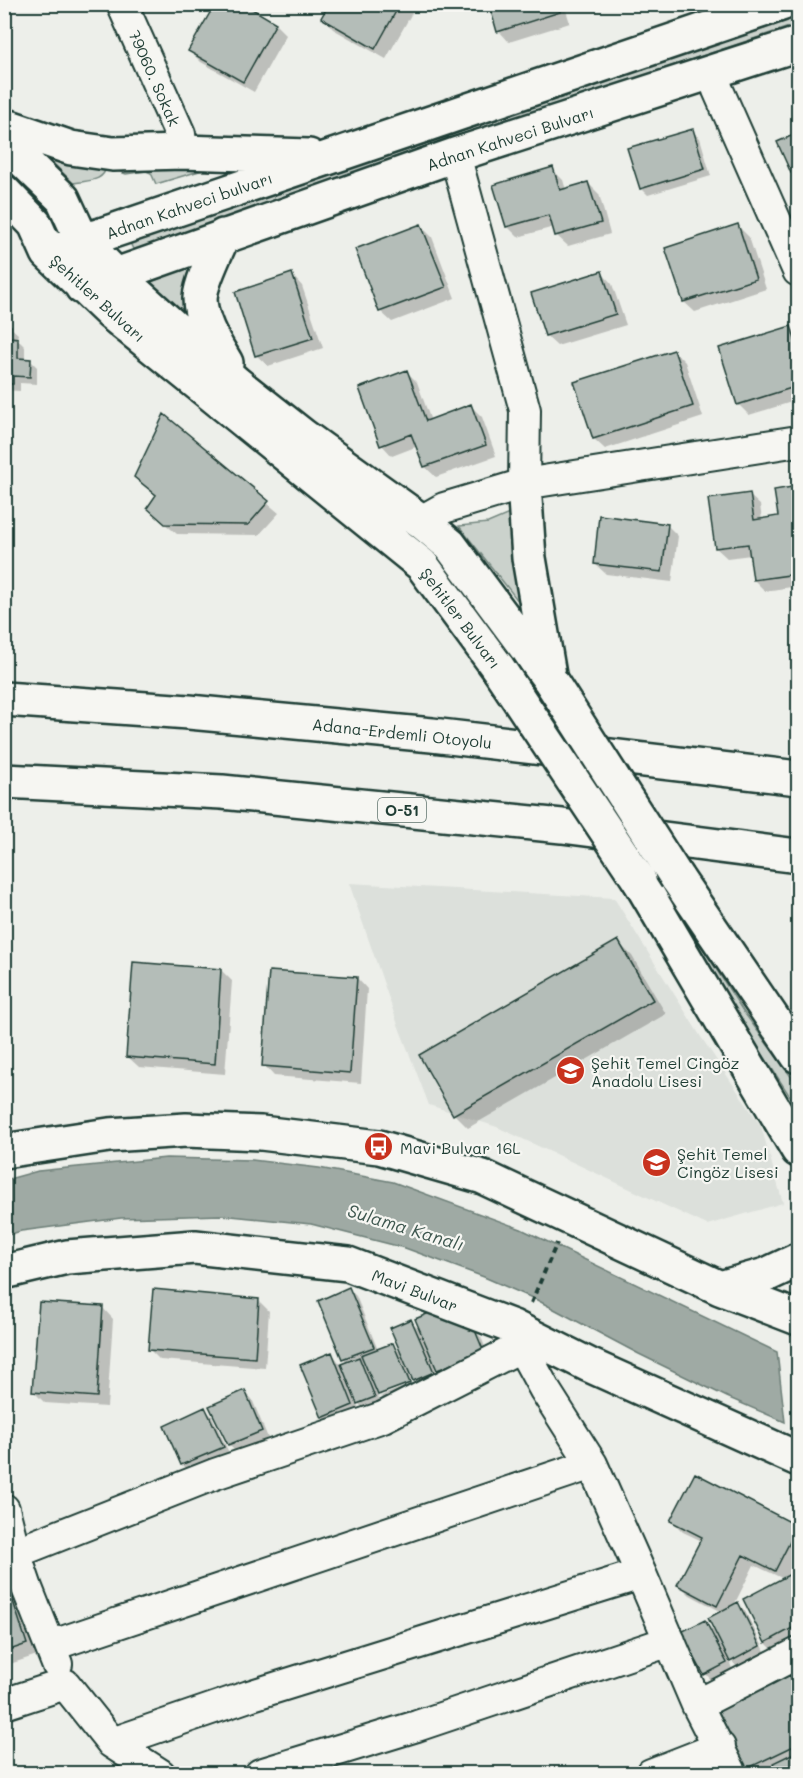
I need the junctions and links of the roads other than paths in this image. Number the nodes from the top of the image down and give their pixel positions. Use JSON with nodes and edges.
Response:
{"nodes":[{"id":1,"x":123,"y":4,"type":"edge"},
{"id":2,"x":761,"y":8,"type":"edge"},
{"id":3,"x":798,"y":44,"type":"edge"},
{"id":4,"x":712,"y":72,"type":"junction"},
{"id":5,"x":4,"y":125,"type":"edge"},
{"id":6,"x":4,"y":142,"type":"edge"},
{"id":7,"x":182,"y":152,"type":"junction"},
{"id":8,"x":454,"y":155,"type":"junction"},
{"id":9,"x":329,"y":156,"type":"junction"},
{"id":10,"x":4,"y":192,"type":"edge"},
{"id":11,"x":222,"y":236,"type":"junction"},
{"id":12,"x":83,"y":242,"type":"junction"},
{"id":13,"x":48,"y":253,"type":"junction"},
{"id":14,"x":798,"y":271,"type":"edge"},
{"id":15,"x":117,"y":276,"type":"junction"},
{"id":16,"x":82,"y":287,"type":"junction"},
{"id":17,"x":236,"y":383,"type":"junction"},
{"id":18,"x":798,"y":441,"type":"edge"},
{"id":19,"x":525,"y":484,"type":"junction"},
{"id":20,"x":421,"y":521,"type":"junction"},
{"id":21,"x":550,"y":680,"type":"junction"},
{"id":22,"x":4,"y":699,"type":"edge"},
{"id":23,"x":798,"y":778,"type":"edge"},
{"id":24,"x":4,"y":781,"type":"edge"},
{"id":25,"x":798,"y":856,"type":"edge"},
{"id":26,"x":798,"y":1056,"type":"edge"},
{"id":27,"x":798,"y":1150,"type":"edge"},
{"id":28,"x":4,"y":1151,"type":"edge"},
{"id":29,"x":798,"y":1260,"type":"edge"},
{"id":30,"x":4,"y":1272,"type":"edge"},
{"id":31,"x":720,"y":1288,"type":"junction"},
{"id":32,"x":793,"y":1322,"type":"edge"},
{"id":33,"x":528,"y":1332,"type":"junction"},
{"id":34,"x":790,"y":1448,"type":"edge"},
{"id":35,"x":592,"y":1464,"type":"junction"},
{"id":36,"x":4,"y":1509,"type":"edge"},
{"id":37,"x":15,"y":1553,"type":"junction"},
{"id":38,"x":641,"y":1574,"type":"junction"},
{"id":39,"x":670,"y":1641,"type":"junction"},
{"id":40,"x":50,"y":1646,"type":"junction"},
{"id":41,"x":798,"y":1653,"type":"edge"},
{"id":42,"x":65,"y":1684,"type":"junction"},
{"id":43,"x":4,"y":1704,"type":"edge"},
{"id":44,"x":697,"y":1705,"type":"junction"},
{"id":45,"x":112,"y":1743,"type":"junction"},
{"id":46,"x":726,"y":1760,"type":"edge"},
{"id":47,"x":160,"y":1773,"type":"edge"},
{"id":48,"x":260,"y":1773,"type":"edge"},
{"id":49,"x":651,"y":1773,"type":"edge"}],
"edges":[{"from":1,"to":7,"type":"street","name":"79060. Sokak"},
{"from":2,"to":9,"type":"main road"},
{"from":3,"to":4,"type":"main road","name":"Adnan Kahveci Bulvarı"},
{"from":4,"to":8,"type":"main road","name":"Adnan Kahveci Bulvarı"},
{"from":4,"to":14,"type":"street"},
{"from":5,"to":7,"type":"main road"},
{"from":6,"to":12,"type":"main road","name":"Şehitler Bulvarı"},
{"from":7,"to":9,"type":"main road"},
{"from":8,"to":11,"type":"main road","name":"Adnan Kahveci Bulvarı"},
{"from":8,"to":19,"type":"street"},
{"from":9,"to":12,"type":"main road","name":"Adnan Kahveci bulvarı"},
{"from":10,"to":13,"type":"main road","name":"Şehitler Bulvarı"},
{"from":11,"to":15,"type":"main road"},
{"from":11,"to":17,"type":"main road"},
{"from":12,"to":13,"type":"main road","name":"Adnan Kahveci bulvarı"},
{"from":12,"to":15,"type":"main road","name":"Şehitler Bulvarı"},
{"from":13,"to":16,"type":"main road","name":"Şehitler Bulvarı"},
{"from":15,"to":16,"type":"main road"},
{"from":15,"to":17,"type":"main road","name":"Şehitler Bulvarı"},
{"from":16,"to":27,"type":"main road","name":"Şehitler Bulvarı","bridge":true},
{"from":17,"to":20,"type":"main road","name":"Şehitler Bulvarı"},
{"from":18,"to":19,"type":"street"},
{"from":19,"to":20,"type":"street"},
{"from":19,"to":21,"type":"main road"},
{"from":20,"to":21,"type":"main road","name":"Şehitler Bulvarı"},
{"from":21,"to":26,"type":"main road","name":"Şehitler Bulvarı","bridge":true},
{"from":22,"to":23,"type":"main road","name":"Adana-Erdemli Otoyolu"},
{"from":24,"to":25,"type":"main road","number":"O-51"},
{"from":28,"to":31,"type":"main road"},
{"from":29,"to":31,"type":"main road"},
{"from":30,"to":33,"type":"main road","name":"Mavi Bulvar"},
{"from":31,"to":32,"type":"main road"},
{"from":33,"to":34,"type":"main road","name":"Mavi Bulvar"},
{"from":33,"to":35,"type":"street"},
{"from":33,"to":37,"type":"street"},
{"from":35,"to":38,"type":"street"},
{"from":35,"to":40,"type":"street"},
{"from":36,"to":37,"type":"street"},
{"from":37,"to":40,"type":"street"},
{"from":38,"to":39,"type":"street"},
{"from":38,"to":45,"type":"street"},
{"from":39,"to":44,"type":"street"},
{"from":39,"to":48,"type":"street"},
{"from":40,"to":42,"type":"street"},
{"from":41,"to":44,"type":"street"},
{"from":42,"to":43,"type":"street"},
{"from":42,"to":45,"type":"street"},
{"from":44,"to":46,"type":"street"},
{"from":45,"to":47,"type":"street"},
{"from":46,"to":49,"type":"street"}]}
